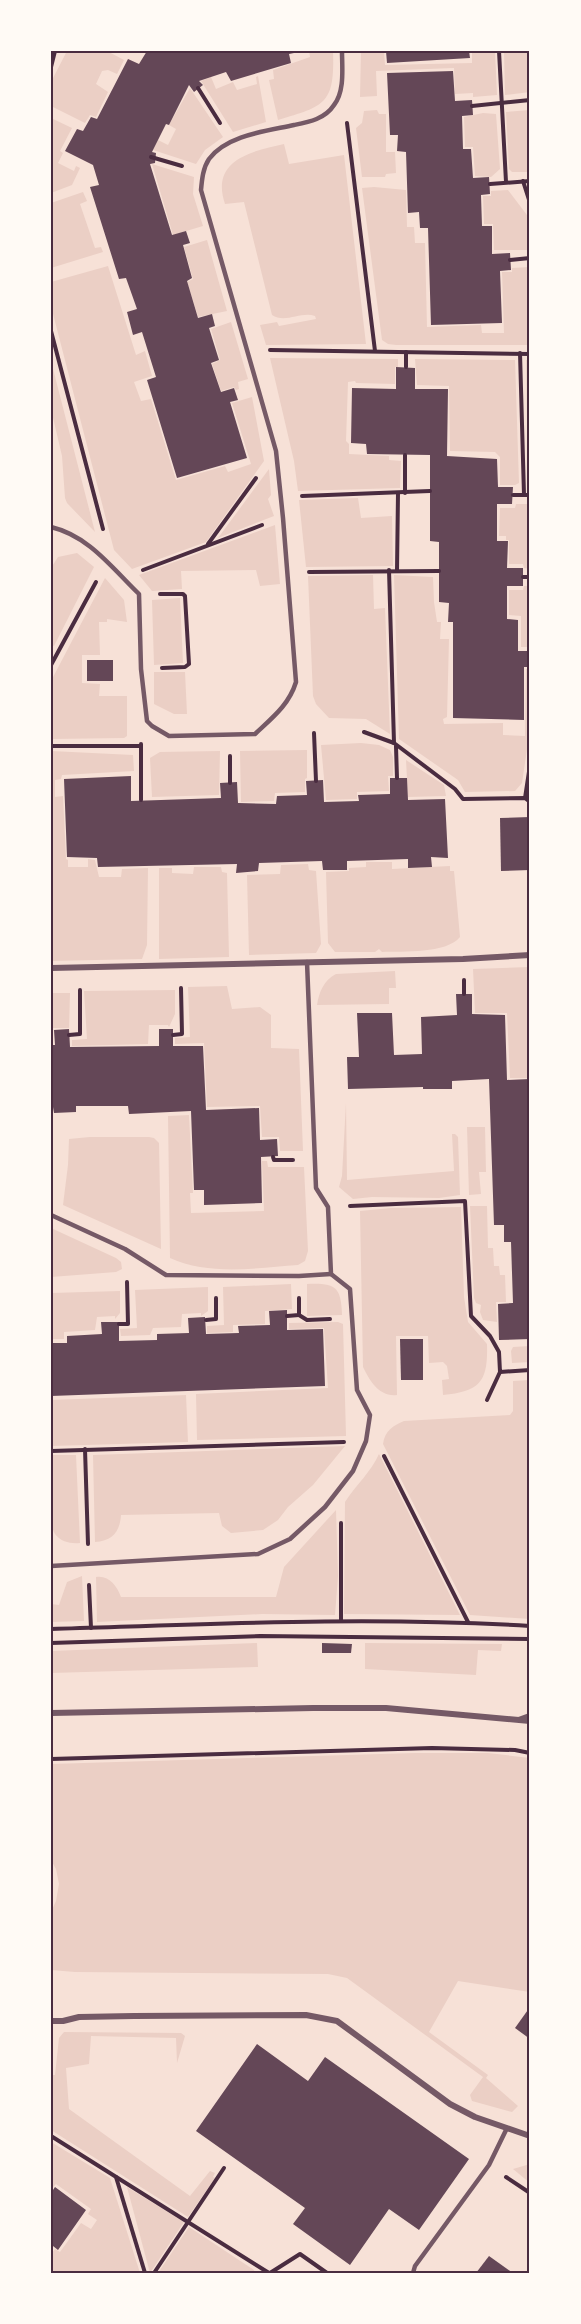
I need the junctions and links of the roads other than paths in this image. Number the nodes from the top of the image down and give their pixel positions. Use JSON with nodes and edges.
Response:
{"nodes":[{"id":1,"x":342,"y":51,"type":"edge"},
{"id":2,"x":51,"y":527,"type":"edge"},
{"id":3,"x":530,"y":955,"type":"edge"},
{"id":4,"x":307,"y":962,"type":"junction"},
{"id":5,"x":51,"y":968,"type":"edge"},
{"id":6,"x":51,"y":1215,"type":"edge"},
{"id":7,"x":332,"y":1274,"type":"junction"},
{"id":8,"x":51,"y":1566,"type":"edge"},
{"id":9,"x":51,"y":1713,"type":"edge"},
{"id":10,"x":530,"y":1714,"type":"edge"},
{"id":11,"x":519,"y":1719,"type":"junction"},
{"id":12,"x":530,"y":1721,"type":"edge"},
{"id":13,"x":51,"y":2021,"type":"edge"},
{"id":14,"x":507,"y":2128,"type":"junction"},
{"id":15,"x":530,"y":2136,"type":"edge"},
{"id":16,"x":413,"y":2273,"type":"edge"}],
"edges":[{"from":1,"to":2,"type":"lane"},
{"from":3,"to":4,"type":"street"},
{"from":4,"to":5,"type":"street"},
{"from":4,"to":7,"type":"lane"},
{"from":6,"to":7,"type":"lane"},
{"from":7,"to":8,"type":"lane"},
{"from":9,"to":11,"type":"street"},
{"from":10,"to":11,"type":"lane"},
{"from":11,"to":12,"type":"street"},
{"from":13,"to":14,"type":"street"},
{"from":14,"to":15,"type":"street"},
{"from":14,"to":16,"type":"lane"}]}
